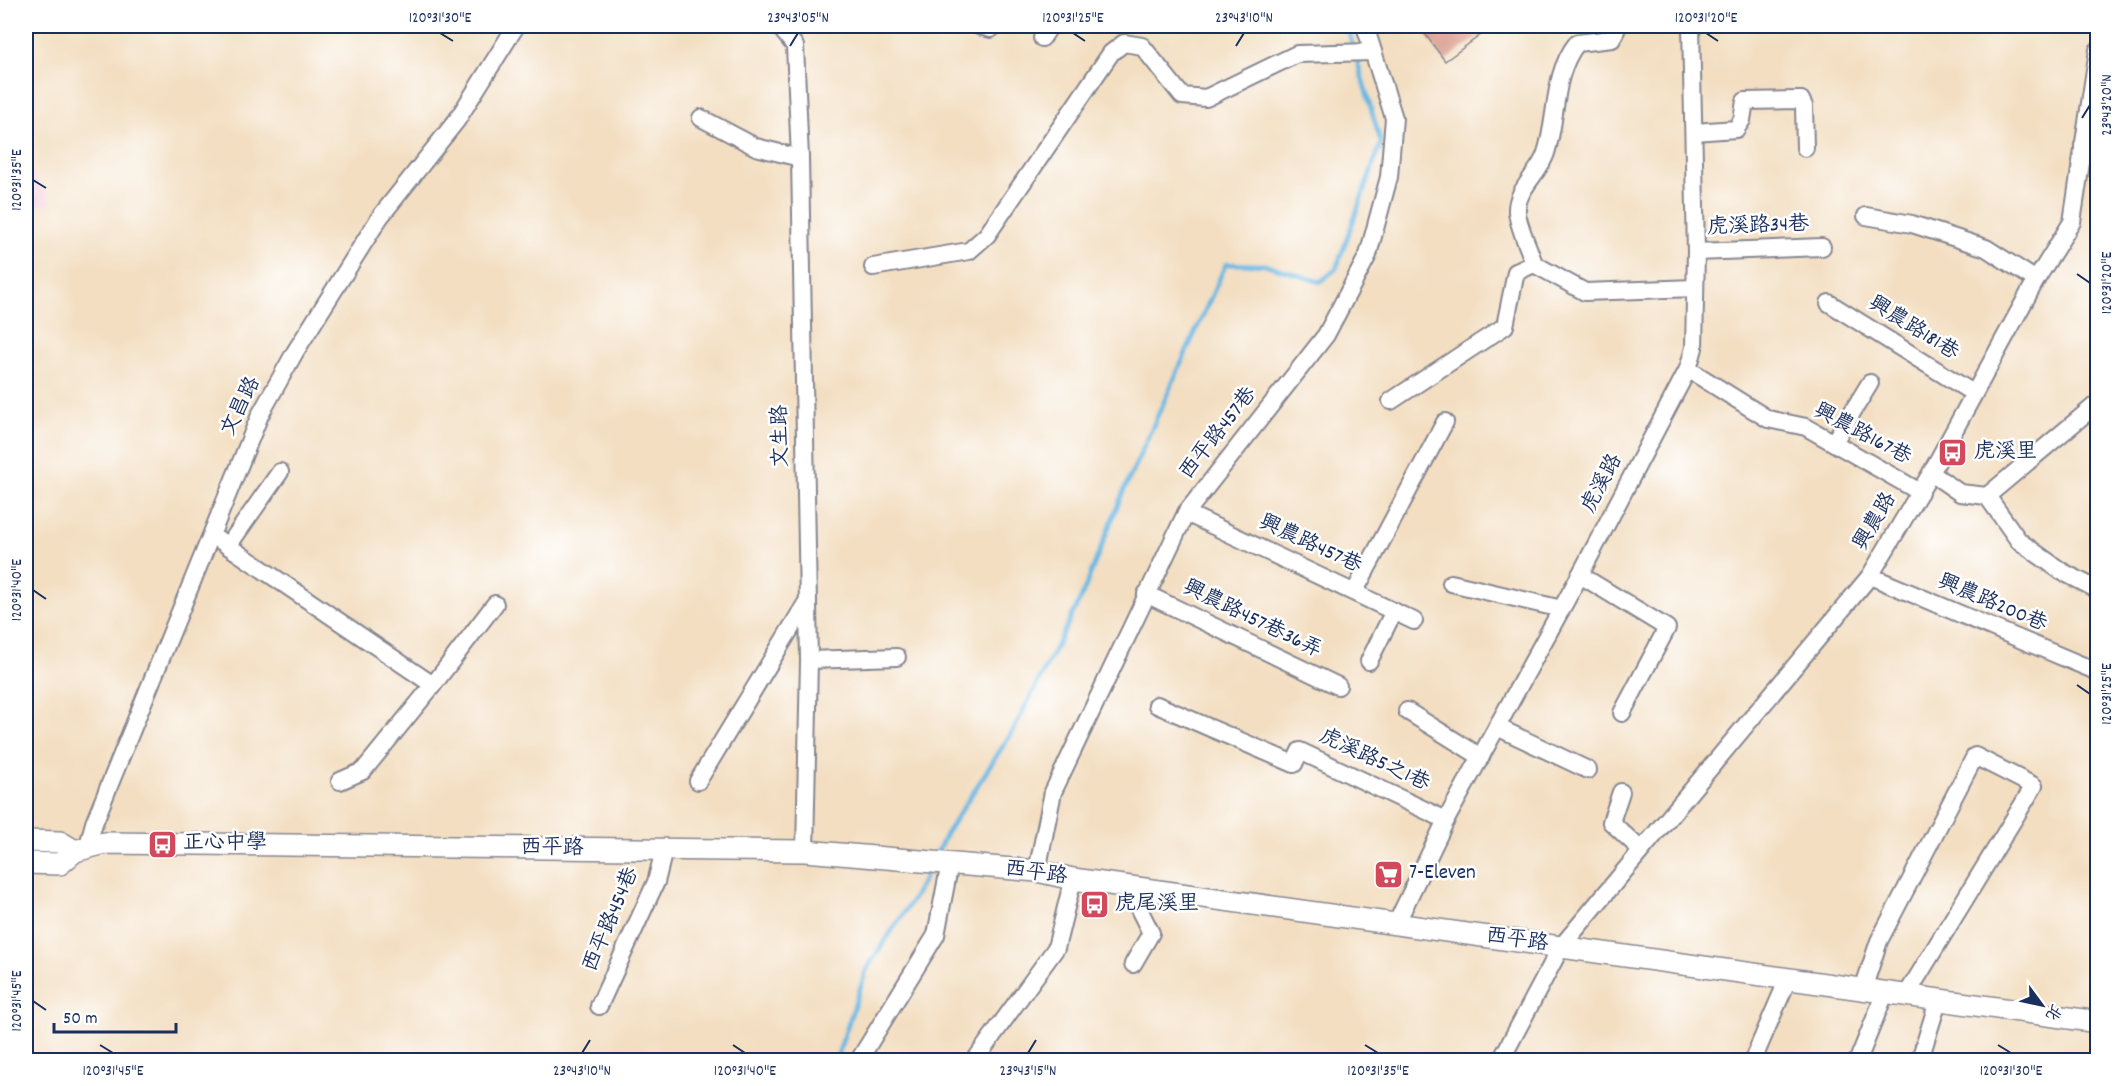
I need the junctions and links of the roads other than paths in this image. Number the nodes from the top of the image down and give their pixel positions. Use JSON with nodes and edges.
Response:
{"nodes":[{"id":1,"x":516,"y":26,"type":"edge"},
{"id":2,"x":779,"y":26,"type":"edge"},
{"id":3,"x":1365,"y":26,"type":"edge"},
{"id":4,"x":1618,"y":26,"type":"edge"},
{"id":5,"x":1691,"y":26,"type":"edge"},
{"id":6,"x":2097,"y":50,"type":"edge"},
{"id":7,"x":1373,"y":52,"type":"junction"},
{"id":8,"x":701,"y":118,"type":"dead end"},
{"id":9,"x":1694,"y":132,"type":"junction"},
{"id":10,"x":2090,"y":147,"type":"edge"},
{"id":11,"x":1804,"y":148,"type":"dead end"},
{"id":12,"x":800,"y":158,"type":"junction"},
{"id":13,"x":1866,"y":216,"type":"dead end"},
{"id":14,"x":1822,"y":247,"type":"dead end"},
{"id":15,"x":1696,"y":252,"type":"junction"},
{"id":16,"x":1534,"y":264,"type":"junction"},
{"id":17,"x":873,"y":267,"type":"dead end"},
{"id":18,"x":2036,"y":280,"type":"junction"},
{"id":19,"x":1695,"y":288,"type":"junction"},
{"id":20,"x":1829,"y":303,"type":"dead end"},
{"id":21,"x":1688,"y":369,"type":"junction"},
{"id":22,"x":1870,"y":383,"type":"dead end"},
{"id":23,"x":1974,"y":393,"type":"junction"},
{"id":24,"x":1391,"y":401,"type":"dead end"},
{"id":25,"x":2097,"y":403,"type":"edge"},
{"id":26,"x":1445,"y":422,"type":"dead end"},
{"id":27,"x":1834,"y":442,"type":"junction"},
{"id":28,"x":280,"y":472,"type":"dead end"},
{"id":29,"x":1930,"y":473,"type":"junction"},
{"id":30,"x":1920,"y":492,"type":"junction"},
{"id":31,"x":1987,"y":495,"type":"junction"},
{"id":32,"x":1186,"y":513,"type":"junction"},
{"id":33,"x":210,"y":534,"type":"junction"},
{"id":34,"x":228,"y":546,"type":"junction"},
{"id":35,"x":1580,"y":575,"type":"junction"},
{"id":36,"x":1870,"y":576,"type":"junction"},
{"id":37,"x":1451,"y":583,"type":"dead end"},
{"id":38,"x":2097,"y":590,"type":"edge"},
{"id":39,"x":1355,"y":591,"type":"junction"},
{"id":40,"x":1146,"y":594,"type":"junction"},
{"id":41,"x":808,"y":600,"type":"junction"},
{"id":42,"x":495,"y":604,"type":"dead end"},
{"id":43,"x":1562,"y":609,"type":"junction"},
{"id":44,"x":1394,"y":611,"type":"junction"},
{"id":45,"x":1414,"y":621,"type":"dead end"},
{"id":46,"x":897,"y":657,"type":"dead end"},
{"id":47,"x":809,"y":660,"type":"junction"},
{"id":48,"x":1369,"y":661,"type":"dead end"},
{"id":49,"x":2097,"y":672,"type":"edge"},
{"id":50,"x":434,"y":686,"type":"junction"},
{"id":51,"x":1338,"y":686,"type":"dead end"},
{"id":52,"x":1157,"y":705,"type":"dead end"},
{"id":53,"x":1407,"y":711,"type":"dead end"},
{"id":54,"x":1622,"y":713,"type":"dead end"},
{"id":55,"x":1497,"y":727,"type":"junction"},
{"id":56,"x":1481,"y":757,"type":"junction"},
{"id":57,"x":1588,"y":770,"type":"dead end"},
{"id":58,"x":340,"y":781,"type":"dead end"},
{"id":59,"x":698,"y":781,"type":"dead end"},
{"id":60,"x":1622,"y":792,"type":"dead end"},
{"id":61,"x":1446,"y":820,"type":"junction"},
{"id":62,"x":26,"y":841,"type":"edge"},
{"id":63,"x":1640,"y":849,"type":"junction"},
{"id":64,"x":81,"y":850,"type":"junction"},
{"id":65,"x":663,"y":850,"type":"junction"},
{"id":66,"x":806,"y":851,"type":"junction"},
{"id":67,"x":26,"y":863,"type":"edge"},
{"id":68,"x":950,"y":863,"type":"junction"},
{"id":69,"x":1037,"y":871,"type":"junction"},
{"id":70,"x":1073,"y":879,"type":"junction"},
{"id":71,"x":1128,"y":886,"type":"junction"},
{"id":72,"x":1396,"y":924,"type":"junction"},
{"id":73,"x":1562,"y":947,"type":"junction"},
{"id":74,"x":1133,"y":964,"type":"dead end"},
{"id":75,"x":1788,"y":979,"type":"junction"},
{"id":76,"x":1863,"y":988,"type":"junction"},
{"id":77,"x":1886,"y":991,"type":"junction"},
{"id":78,"x":1907,"y":994,"type":"junction"},
{"id":79,"x":1939,"y":998,"type":"junction"},
{"id":80,"x":599,"y":1006,"type":"dead end"},
{"id":81,"x":2097,"y":1022,"type":"edge"},
{"id":82,"x":859,"y":1060,"type":"edge"},
{"id":83,"x":975,"y":1060,"type":"edge"},
{"id":84,"x":1501,"y":1060,"type":"edge"},
{"id":85,"x":1753,"y":1060,"type":"edge"},
{"id":86,"x":1858,"y":1060,"type":"edge"},
{"id":87,"x":1925,"y":1060,"type":"edge"}],
"edges":[{"from":1,"to":33,"type":"street","name":"文昌路"},
{"from":2,"to":12,"type":"street","name":"文生路"},
{"from":3,"to":7,"type":"street","name":"西平路457巷"},
{"from":4,"to":16,"type":"street"},
{"from":5,"to":9,"type":"street","name":"虎溪路"},
{"from":6,"to":10,"type":"street","name":"興農路"},
{"from":7,"to":17,"type":"street"},
{"from":7,"to":32,"type":"street","name":"西平路457巷"},
{"from":8,"to":12,"type":"street"},
{"from":9,"to":11,"type":"street"},
{"from":9,"to":15,"type":"street","name":"虎溪路"},
{"from":10,"to":18,"type":"street","name":"興農路"},
{"from":12,"to":41,"type":"street","name":"文生路"},
{"from":13,"to":18,"type":"street"},
{"from":14,"to":15,"type":"street","name":"虎溪路34巷"},
{"from":15,"to":19,"type":"street","name":"虎溪路"},
{"from":16,"to":19,"type":"street"},
{"from":16,"to":24,"type":"street"},
{"from":18,"to":23,"type":"street","name":"興農路"},
{"from":19,"to":21,"type":"street","name":"虎溪路"},
{"from":20,"to":23,"type":"street","name":"興農路181巷"},
{"from":21,"to":27,"type":"street","name":"興農路167巷"},
{"from":21,"to":35,"type":"street","name":"虎溪路"},
{"from":22,"to":27,"type":"street"},
{"from":23,"to":29,"type":"street","name":"興農路"},
{"from":25,"to":31,"type":"street"},
{"from":26,"to":39,"type":"street"},
{"from":27,"to":30,"type":"street","name":"興農路167巷"},
{"from":28,"to":34,"type":"street"},
{"from":29,"to":30,"type":"street","name":"興農路"},
{"from":29,"to":31,"type":"street"},
{"from":30,"to":36,"type":"street","name":"興農路"},
{"from":31,"to":38,"type":"street"},
{"from":32,"to":39,"type":"street","name":"興農路457巷"},
{"from":32,"to":40,"type":"street","name":"西平路457巷"},
{"from":33,"to":34,"type":"street"},
{"from":33,"to":64,"type":"street","name":"文昌路"},
{"from":34,"to":50,"type":"street"},
{"from":35,"to":43,"type":"street","name":"虎溪路"},
{"from":35,"to":54,"type":"street"},
{"from":36,"to":49,"type":"street","name":"興農路200巷"},
{"from":36,"to":63,"type":"street","name":"興農路"},
{"from":37,"to":43,"type":"street"},
{"from":39,"to":44,"type":"street","name":"興農路457巷"},
{"from":40,"to":51,"type":"street","name":"興農路457巷36弄"},
{"from":40,"to":69,"type":"street","name":"西平路457巷"},
{"from":41,"to":47,"type":"street","name":"文生路"},
{"from":41,"to":59,"type":"street"},
{"from":42,"to":50,"type":"street"},
{"from":43,"to":55,"type":"street","name":"虎溪路"},
{"from":44,"to":45,"type":"street","name":"興農路457巷"},
{"from":44,"to":48,"type":"street"},
{"from":46,"to":47,"type":"street"},
{"from":47,"to":66,"type":"street","name":"文生路"},
{"from":50,"to":58,"type":"street"},
{"from":52,"to":61,"type":"street","name":"虎溪路5之1巷"},
{"from":53,"to":56,"type":"street"},
{"from":55,"to":56,"type":"street","name":"虎溪路"},
{"from":55,"to":57,"type":"street"},
{"from":56,"to":61,"type":"street","name":"虎溪路"},
{"from":60,"to":63,"type":"street"},
{"from":61,"to":72,"type":"street","name":"虎溪路"},
{"from":62,"to":64,"type":"main road","name":"西平路"},
{"from":63,"to":73,"type":"street","name":"興農路"},
{"from":64,"to":65,"type":"main road","name":"西平路"},
{"from":64,"to":67,"type":"main road","name":"西平路"},
{"from":65,"to":66,"type":"main road","name":"西平路"},
{"from":65,"to":80,"type":"street","name":"西平路454巷"},
{"from":66,"to":68,"type":"main road","name":"西平路"},
{"from":68,"to":69,"type":"main road","name":"西平路"},
{"from":68,"to":82,"type":"street"},
{"from":69,"to":70,"type":"main road","name":"西平路"},
{"from":70,"to":71,"type":"main road","name":"西平路"},
{"from":70,"to":83,"type":"street"},
{"from":71,"to":72,"type":"main road","name":"西平路"},
{"from":71,"to":74,"type":"street"},
{"from":72,"to":73,"type":"main road","name":"西平路"},
{"from":73,"to":75,"type":"main road","name":"西平路"},
{"from":73,"to":84,"type":"street","name":"興農路"},
{"from":75,"to":76,"type":"main road","name":"西平路"},
{"from":75,"to":85,"type":"street"},
{"from":76,"to":77,"type":"main road","name":"西平路"},
{"from":76,"to":78,"type":"street"},
{"from":77,"to":78,"type":"main road","name":"西平路"},
{"from":77,"to":86,"type":"street"},
{"from":78,"to":79,"type":"main road","name":"西平路"},
{"from":79,"to":81,"type":"main road","name":"西平路"},
{"from":79,"to":87,"type":"street"}]}
